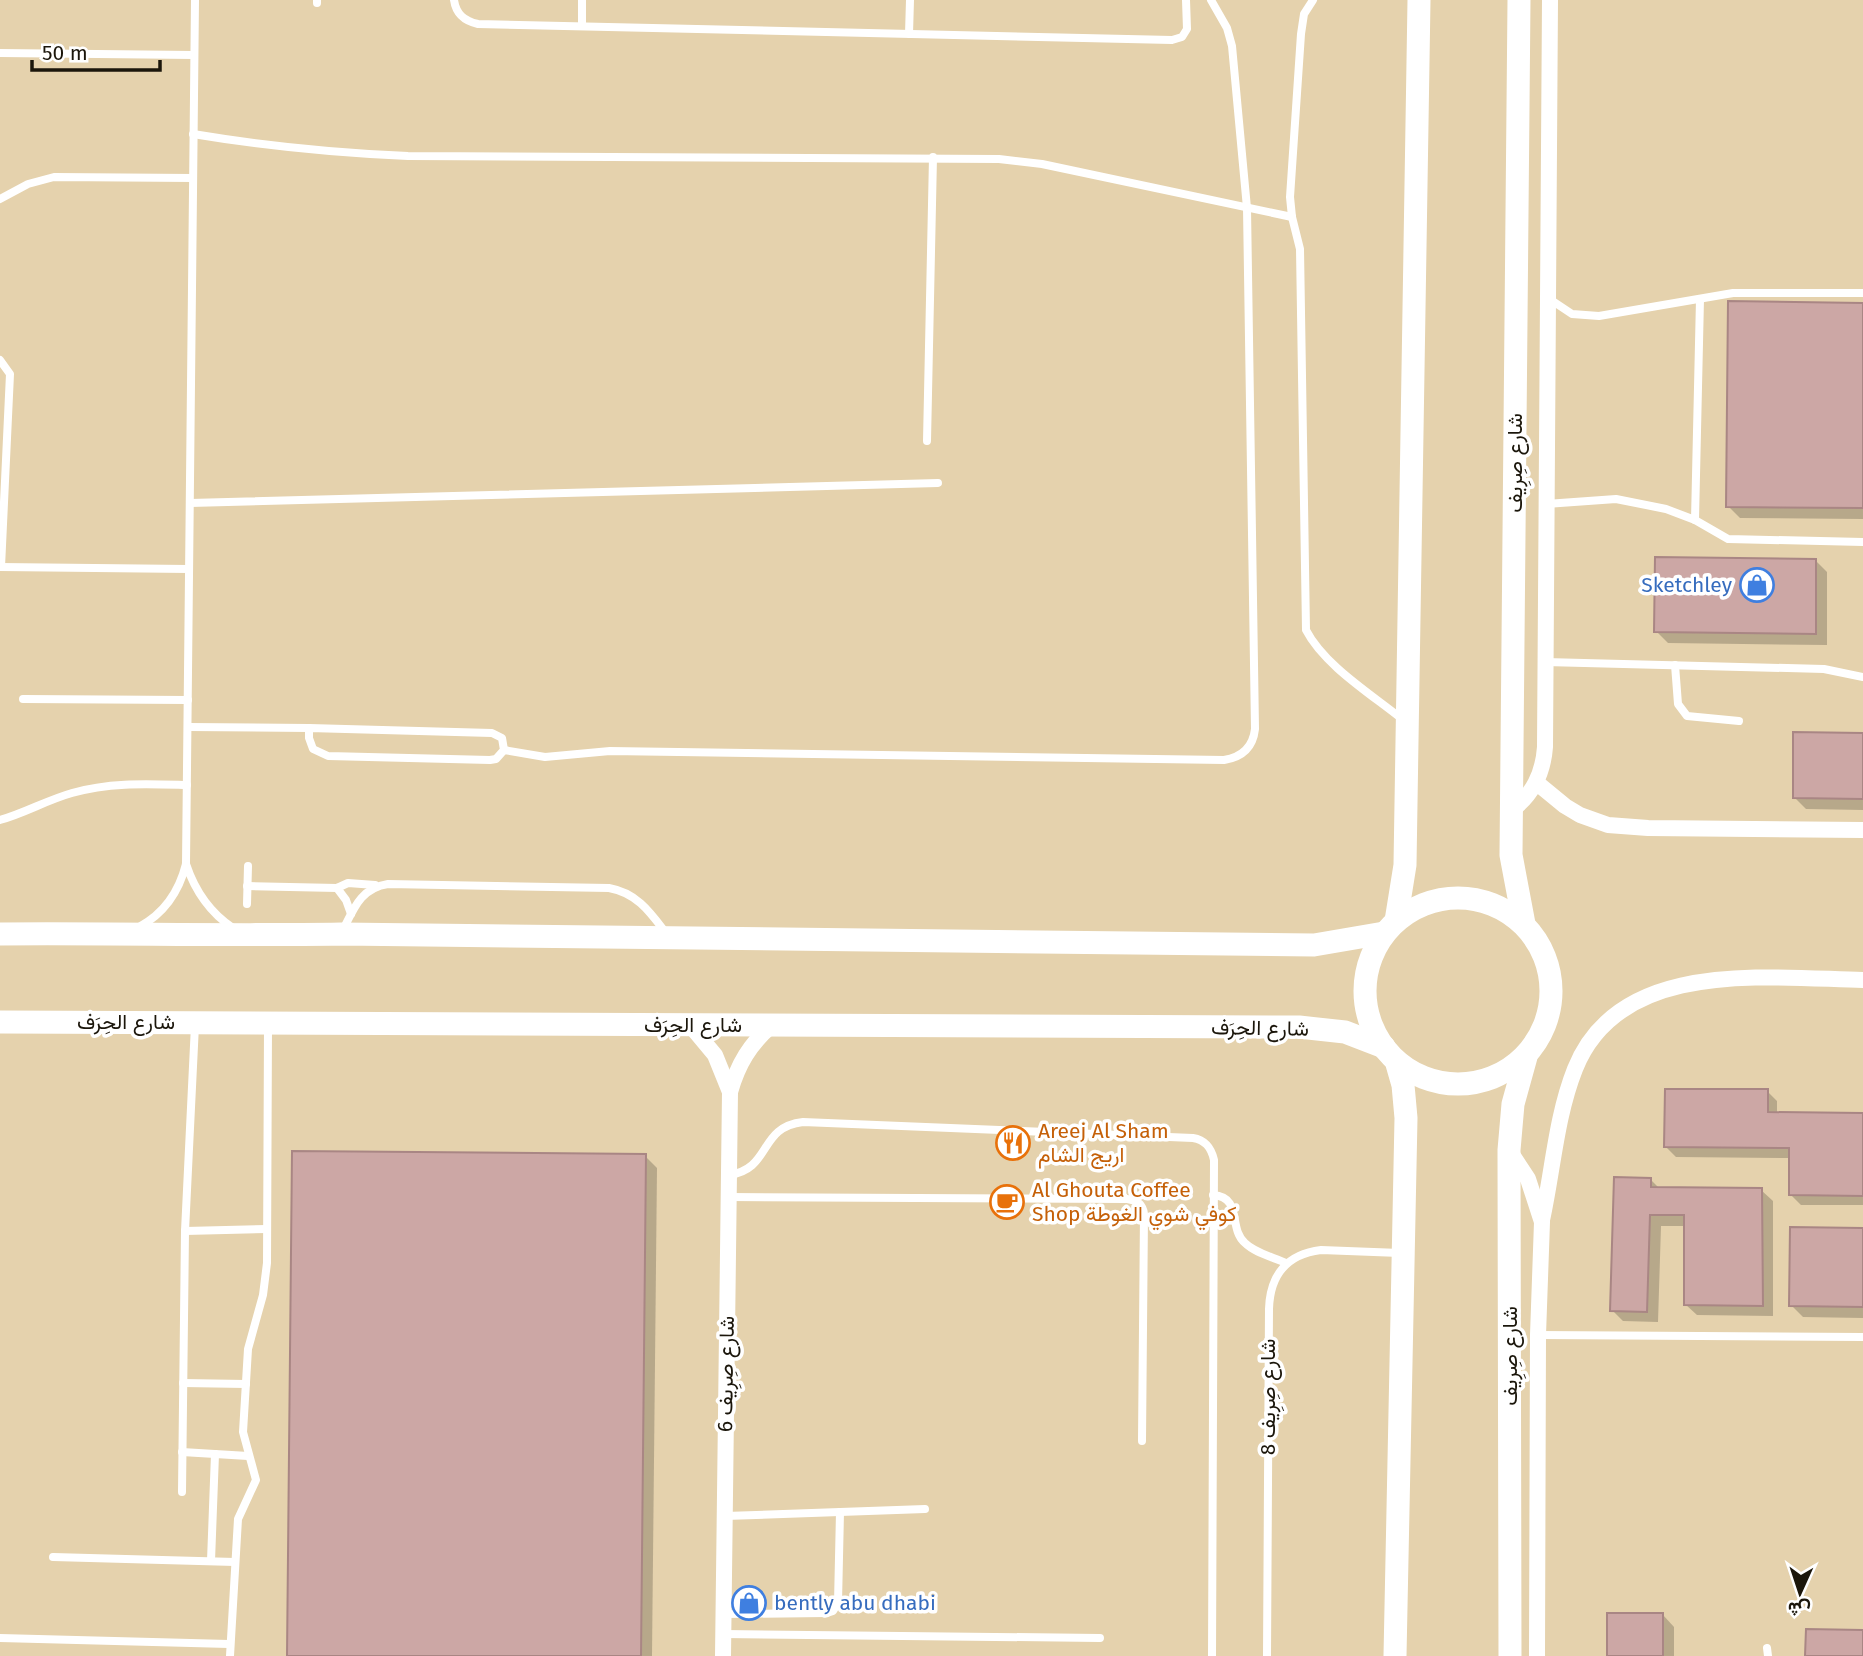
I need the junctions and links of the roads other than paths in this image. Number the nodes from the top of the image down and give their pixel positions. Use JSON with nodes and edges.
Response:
{"nodes":[{"id":1,"x":195,"y":0,"type":"edge"},
{"id":2,"x":454,"y":0,"type":"edge"},
{"id":3,"x":582,"y":0,"type":"edge"},
{"id":4,"x":909,"y":0,"type":"edge"},
{"id":5,"x":1186,"y":0,"type":"edge"},
{"id":6,"x":1211,"y":0,"type":"edge"},
{"id":7,"x":1313,"y":0,"type":"edge"},
{"id":8,"x":1419,"y":0,"type":"edge"},
{"id":9,"x":1519,"y":0,"type":"edge"},
{"id":10,"x":1550,"y":0,"type":"edge"},
{"id":11,"x":582,"y":26,"type":"junction"},
{"id":12,"x":909,"y":34,"type":"junction"},
{"id":13,"x":0,"y":53,"type":"edge"},
{"id":14,"x":194,"y":55,"type":"junction"},
{"id":15,"x":193,"y":134,"type":"junction"},
{"id":16,"x":933,"y":157,"type":"junction"},
{"id":17,"x":193,"y":178,"type":"junction"},
{"id":18,"x":0,"y":199,"type":"edge"},
{"id":19,"x":1247,"y":208,"type":"junction"},
{"id":20,"x":1292,"y":217,"type":"junction"},
{"id":21,"x":1863,"y":293,"type":"edge"},
{"id":22,"x":1548,"y":298,"type":"junction"},
{"id":23,"x":1700,"y":299,"type":"junction"},
{"id":24,"x":0,"y":360,"type":"edge"},
{"id":25,"x":927,"y":441,"type":"dead end"},
{"id":26,"x":938,"y":483,"type":"dead end"},
{"id":27,"x":190,"y":503,"type":"junction"},
{"id":28,"x":1546,"y":504,"type":"junction"},
{"id":29,"x":1695,"y":520,"type":"junction"},
{"id":30,"x":1863,"y":542,"type":"edge"},
{"id":31,"x":1,"y":567,"type":"edge"},
{"id":32,"x":189,"y":569,"type":"junction"},
{"id":33,"x":1545,"y":662,"type":"junction"},
{"id":34,"x":1675,"y":665,"type":"junction"},
{"id":35,"x":1863,"y":677,"type":"edge"},
{"id":36,"x":23,"y":699,"type":"dead end"},
{"id":37,"x":188,"y":700,"type":"junction"},
{"id":38,"x":1739,"y":721,"type":"dead end"},
{"id":39,"x":1407,"y":722,"type":"junction"},
{"id":40,"x":188,"y":727,"type":"junction"},
{"id":41,"x":309,"y":728,"type":"junction"},
{"id":42,"x":504,"y":750,"type":"junction"},
{"id":43,"x":1536,"y":783,"type":"junction"},
{"id":44,"x":187,"y":785,"type":"junction"},
{"id":45,"x":1512,"y":810,"type":"junction"},
{"id":46,"x":0,"y":820,"type":"edge"},
{"id":47,"x":1863,"y":830,"type":"edge"},
{"id":48,"x":186,"y":864,"type":"junction"},
{"id":49,"x":248,"y":866,"type":"dead end"},
{"id":50,"x":247,"y":886,"type":"junction"},
{"id":51,"x":377,"y":886,"type":"junction"},
{"id":52,"x":337,"y":888,"type":"junction"},
{"id":53,"x":247,"y":904,"type":"dead end"},
{"id":54,"x":346,"y":924,"type":"junction"},
{"id":55,"x":1524,"y":924,"type":"junction"},
{"id":56,"x":1390,"y":927,"type":"junction"},
{"id":57,"x":123,"y":933,"type":"junction"},
{"id":58,"x":0,"y":934,"type":"edge"},
{"id":59,"x":245,"y":936,"type":"junction"},
{"id":60,"x":670,"y":938,"type":"junction"},
{"id":61,"x":1863,"y":979,"type":"edge"},
{"id":62,"x":0,"y":1022,"type":"edge"},
{"id":63,"x":195,"y":1023,"type":"junction"},
{"id":64,"x":268,"y":1023,"type":"junction"},
{"id":65,"x":690,"y":1024,"type":"junction"},
{"id":66,"x":772,"y":1025,"type":"junction"},
{"id":67,"x":1391,"y":1055,"type":"junction"},
{"id":68,"x":1525,"y":1057,"type":"junction"},
{"id":69,"x":730,"y":1092,"type":"junction"},
{"id":70,"x":1509,"y":1150,"type":"junction"},
{"id":71,"x":729,"y":1175,"type":"junction"},
{"id":72,"x":1213,"y":1195,"type":"junction"},
{"id":73,"x":729,"y":1197,"type":"junction"},
{"id":74,"x":1542,"y":1222,"type":"junction"},
{"id":75,"x":267,"y":1229,"type":"junction"},
{"id":76,"x":185,"y":1231,"type":"junction"},
{"id":77,"x":1403,"y":1253,"type":"junction"},
{"id":78,"x":1286,"y":1263,"type":"junction"},
{"id":79,"x":1538,"y":1335,"type":"junction"},
{"id":80,"x":1863,"y":1337,"type":"edge"},
{"id":81,"x":183,"y":1383,"type":"junction"},
{"id":82,"x":246,"y":1384,"type":"junction"},
{"id":83,"x":1142,"y":1441,"type":"dead end"},
{"id":84,"x":183,"y":1452,"type":"junction"},
{"id":85,"x":215,"y":1454,"type":"junction"},
{"id":86,"x":248,"y":1456,"type":"junction"},
{"id":87,"x":182,"y":1492,"type":"dead end"},
{"id":88,"x":925,"y":1509,"type":"dead end"},
{"id":89,"x":840,"y":1512,"type":"junction"},
{"id":90,"x":725,"y":1516,"type":"junction"},
{"id":91,"x":53,"y":1557,"type":"dead end"},
{"id":92,"x":211,"y":1561,"type":"junction"},
{"id":93,"x":235,"y":1562,"type":"junction"},
{"id":94,"x":724,"y":1614,"type":"junction"},
{"id":95,"x":723,"y":1634,"type":"junction"},
{"id":96,"x":0,"y":1638,"type":"edge"},
{"id":97,"x":1100,"y":1638,"type":"dead end"},
{"id":98,"x":229,"y":1644,"type":"junction"},
{"id":99,"x":230,"y":1656,"type":"edge"},
{"id":100,"x":723,"y":1656,"type":"edge"},
{"id":101,"x":1212,"y":1656,"type":"edge"},
{"id":102,"x":1267,"y":1656,"type":"edge"},
{"id":103,"x":1395,"y":1656,"type":"edge"},
{"id":104,"x":1510,"y":1656,"type":"edge"},
{"id":105,"x":1537,"y":1656,"type":"edge"}],
"edges":[{"from":1,"to":14,"type":"lane"},
{"from":2,"to":11,"type":"lane"},
{"from":3,"to":11,"type":"lane"},
{"from":4,"to":12,"type":"lane"},
{"from":5,"to":12,"type":"lane"},
{"from":6,"to":19,"type":"lane"},
{"from":7,"to":20,"type":"lane"},
{"from":8,"to":39,"type":"main road"},
{"from":9,"to":45,"type":"main road","name":"شارع صِرِيف"},
{"from":10,"to":22,"type":"street"},
{"from":11,"to":12,"type":"lane"},
{"from":13,"to":14,"type":"lane"},
{"from":14,"to":15,"type":"lane"},
{"from":15,"to":16,"type":"lane"},
{"from":15,"to":17,"type":"lane"},
{"from":16,"to":19,"type":"lane"},
{"from":16,"to":25,"type":"lane"},
{"from":17,"to":18,"type":"lane"},
{"from":17,"to":27,"type":"lane"},
{"from":19,"to":20,"type":"lane"},
{"from":19,"to":42,"type":"lane"},
{"from":20,"to":39,"type":"lane"},
{"from":21,"to":23,"type":"lane"},
{"from":22,"to":23,"type":"lane"},
{"from":22,"to":28,"type":"street"},
{"from":23,"to":29,"type":"lane"},
{"from":24,"to":31,"type":"lane"},
{"from":26,"to":27,"type":"lane"},
{"from":27,"to":32,"type":"lane"},
{"from":28,"to":29,"type":"lane"},
{"from":28,"to":33,"type":"street"},
{"from":29,"to":30,"type":"lane"},
{"from":31,"to":32,"type":"lane"},
{"from":32,"to":37,"type":"lane"},
{"from":33,"to":34,"type":"lane"},
{"from":33,"to":43,"type":"street"},
{"from":34,"to":35,"type":"lane"},
{"from":34,"to":38,"type":"lane"},
{"from":36,"to":37,"type":"lane"},
{"from":37,"to":40,"type":"lane"},
{"from":39,"to":56,"type":"main road"},
{"from":40,"to":41,"type":"lane"},
{"from":40,"to":44,"type":"lane"},
{"from":41,"to":42,"type":"lane"},
{"from":41,"to":42,"type":"lane"},
{"from":43,"to":45,"type":"street"},
{"from":43,"to":47,"type":"street"},
{"from":44,"to":46,"type":"lane"},
{"from":44,"to":48,"type":"lane"},
{"from":45,"to":55,"type":"main road","name":"شارع صِرِيف"},
{"from":48,"to":57,"type":"lane"},
{"from":48,"to":59,"type":"lane"},
{"from":49,"to":50,"type":"lane"},
{"from":50,"to":52,"type":"lane"},
{"from":50,"to":53,"type":"lane"},
{"from":51,"to":52,"type":"lane"},
{"from":51,"to":54,"type":"lane"},
{"from":51,"to":60,"type":"lane"},
{"from":52,"to":54,"type":"lane"},
{"from":54,"to":59,"type":"main road"},
{"from":54,"to":60,"type":"main road"},
{"from":55,"to":56,"type":"main road"},
{"from":55,"to":68,"type":"main road"},
{"from":56,"to":60,"type":"main road"},
{"from":56,"to":67,"type":"main road"},
{"from":57,"to":58,"type":"main road"},
{"from":57,"to":59,"type":"main road"},
{"from":61,"to":74,"type":"street"},
{"from":62,"to":63,"type":"main road","name":"شارع الحِرَف"},
{"from":63,"to":64,"type":"main road","name":"شارع الحِرَف"},
{"from":63,"to":76,"type":"lane"},
{"from":64,"to":65,"type":"main road","name":"شارع الحِرَف"},
{"from":64,"to":75,"type":"lane"},
{"from":65,"to":66,"type":"main road","name":"شارع الحِرَف"},
{"from":65,"to":69,"type":"street","name":"شارع صِرِيف 6"},
{"from":66,"to":67,"type":"main road","name":"شارع الحِرَف"},
{"from":66,"to":69,"type":"street","name":"شارع صِرِيف 6"},
{"from":67,"to":68,"type":"main road"},
{"from":67,"to":77,"type":"main road"},
{"from":68,"to":70,"type":"main road","name":"شارع صِرِيف"},
{"from":69,"to":71,"type":"street","name":"شارع صِرِيف 6"},
{"from":70,"to":74,"type":"street"},
{"from":70,"to":104,"type":"main road","name":"شارع صِرِيف"},
{"from":71,"to":72,"type":"lane"},
{"from":71,"to":73,"type":"street","name":"شارع صِرِيف 6"},
{"from":72,"to":78,"type":"lane"},
{"from":72,"to":101,"type":"lane"},
{"from":73,"to":83,"type":"lane"},
{"from":73,"to":90,"type":"street","name":"شارع صِرِيف 6"},
{"from":74,"to":79,"type":"street"},
{"from":75,"to":76,"type":"lane"},
{"from":75,"to":82,"type":"lane"},
{"from":76,"to":81,"type":"lane"},
{"from":77,"to":78,"type":"lane"},
{"from":77,"to":103,"type":"main road"},
{"from":78,"to":102,"type":"lane","name":"شارع صِرِيف 8"},
{"from":79,"to":80,"type":"lane"},
{"from":79,"to":105,"type":"street"},
{"from":81,"to":82,"type":"lane"},
{"from":81,"to":84,"type":"lane"},
{"from":82,"to":86,"type":"lane"},
{"from":84,"to":85,"type":"lane"},
{"from":84,"to":87,"type":"lane"},
{"from":85,"to":86,"type":"lane"},
{"from":85,"to":92,"type":"lane"},
{"from":86,"to":93,"type":"lane"},
{"from":88,"to":89,"type":"lane"},
{"from":89,"to":90,"type":"lane"},
{"from":89,"to":94,"type":"lane"},
{"from":90,"to":94,"type":"street","name":"شارع صِرِيف 6"},
{"from":91,"to":92,"type":"lane"},
{"from":92,"to":93,"type":"lane"},
{"from":93,"to":98,"type":"lane"},
{"from":94,"to":95,"type":"street","name":"شارع صِرِيف 6"},
{"from":95,"to":97,"type":"lane"},
{"from":95,"to":100,"type":"street","name":"شارع صِرِيف 6"},
{"from":96,"to":98,"type":"lane"},
{"from":98,"to":99,"type":"lane"}]}
